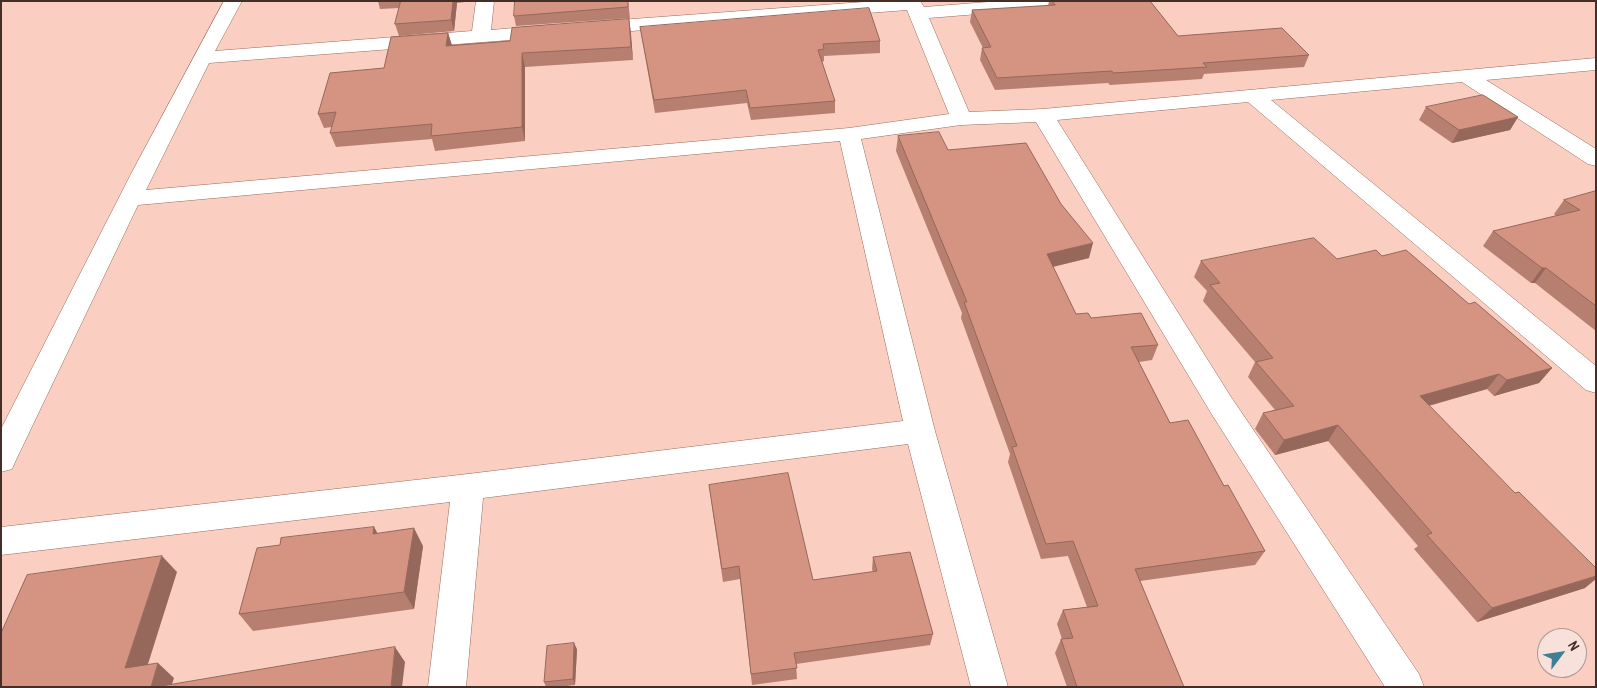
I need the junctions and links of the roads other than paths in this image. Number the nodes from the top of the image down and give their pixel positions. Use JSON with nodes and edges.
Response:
{"nodes":[{"id":1,"x":233,"y":1,"type":"edge"},
{"id":2,"x":486,"y":1,"type":"edge"},
{"id":3,"x":678,"y":1,"type":"edge"},
{"id":4,"x":1076,"y":1,"type":"edge"},
{"id":5,"x":914,"y":6,"type":"edge"},
{"id":6,"x":681,"y":22,"type":"junction"},
{"id":7,"x":481,"y":36,"type":"junction"},
{"id":8,"x":202,"y":58,"type":"junction"},
{"id":9,"x":1596,"y":64,"type":"edge"},
{"id":10,"x":1466,"y":76,"type":"junction"},
{"id":11,"x":1252,"y":95,"type":"junction"},
{"id":12,"x":1043,"y":116,"type":"junction"},
{"id":13,"x":961,"y":120,"type":"junction"},
{"id":14,"x":849,"y":134,"type":"junction"},
{"id":15,"x":1596,"y":159,"type":"edge"},
{"id":16,"x":130,"y":198,"type":"junction"},
{"id":17,"x":1596,"y":382,"type":"edge"},
{"id":18,"x":920,"y":431,"type":"junction"},
{"id":19,"x":1,"y":460,"type":"edge"},
{"id":20,"x":468,"y":487,"type":"junction"},
{"id":21,"x":1,"y":541,"type":"edge"},
{"id":22,"x":447,"y":687,"type":"edge"},
{"id":23,"x":990,"y":687,"type":"edge"},
{"id":24,"x":1406,"y":687,"type":"edge"}],
"edges":[{"from":1,"to":8,"type":"street"},
{"from":2,"to":7,"type":"street"},
{"from":3,"to":6,"type":"street"},
{"from":4,"to":5,"type":"street"},
{"from":5,"to":6,"type":"street"},
{"from":5,"to":13,"type":"street"},
{"from":6,"to":7,"type":"street"},
{"from":7,"to":8,"type":"street"},
{"from":8,"to":16,"type":"street"},
{"from":9,"to":10,"type":"street"},
{"from":10,"to":11,"type":"street"},
{"from":10,"to":15,"type":"street"},
{"from":11,"to":12,"type":"street"},
{"from":11,"to":17,"type":"street"},
{"from":12,"to":13,"type":"street"},
{"from":12,"to":24,"type":"street"},
{"from":13,"to":14,"type":"street"},
{"from":14,"to":16,"type":"street"},
{"from":14,"to":18,"type":"street"},
{"from":16,"to":19,"type":"street"},
{"from":18,"to":20,"type":"street"},
{"from":18,"to":23,"type":"street"},
{"from":20,"to":21,"type":"street"},
{"from":20,"to":22,"type":"street"}]}
